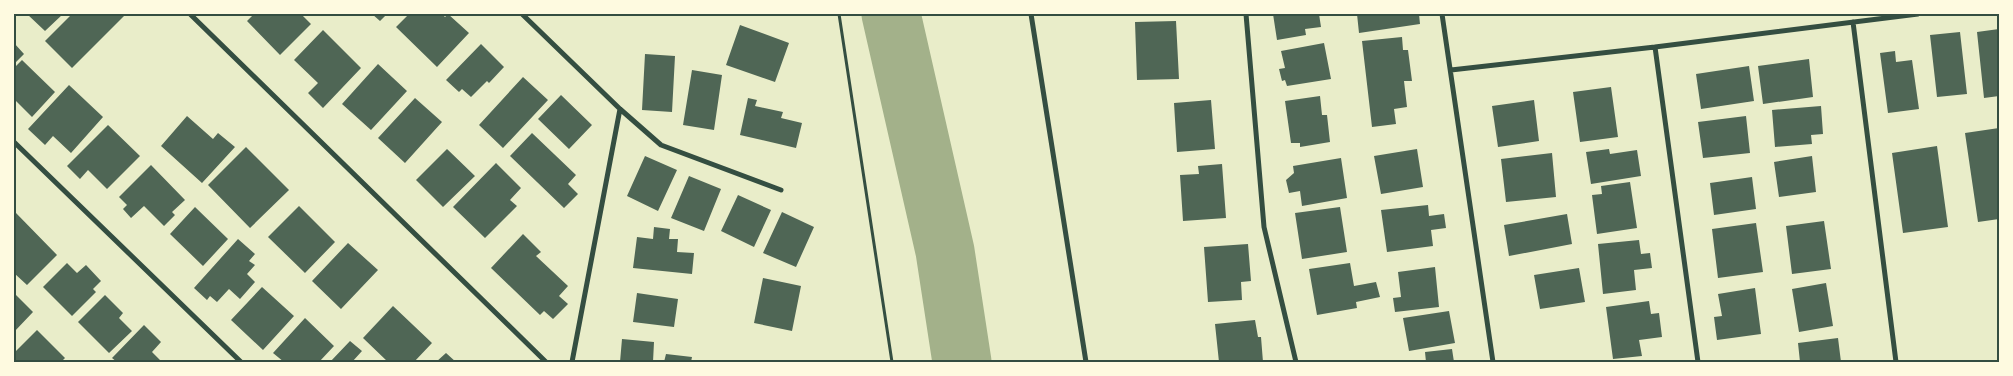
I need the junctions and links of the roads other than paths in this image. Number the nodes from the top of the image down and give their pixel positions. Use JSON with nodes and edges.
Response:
{"nodes":[{"id":1,"x":190,"y":14,"type":"edge"},
{"id":2,"x":522,"y":14,"type":"edge"},
{"id":3,"x":1031,"y":14,"type":"edge"},
{"id":4,"x":1246,"y":14,"type":"edge"},
{"id":5,"x":1442,"y":14,"type":"edge"},
{"id":6,"x":1918,"y":14,"type":"edge"},
{"id":7,"x":1853,"y":22,"type":"junction"},
{"id":8,"x":1655,"y":47,"type":"junction"},
{"id":9,"x":1450,"y":70,"type":"junction"},
{"id":10,"x":620,"y":109,"type":"junction"},
{"id":11,"x":14,"y":142,"type":"edge"},
{"id":12,"x":781,"y":190,"type":"dead end"},
{"id":13,"x":241,"y":362,"type":"edge"},
{"id":14,"x":546,"y":362,"type":"edge"},
{"id":15,"x":572,"y":362,"type":"edge"},
{"id":16,"x":1086,"y":362,"type":"edge"},
{"id":17,"x":1296,"y":362,"type":"edge"},
{"id":18,"x":1493,"y":362,"type":"edge"},
{"id":19,"x":1698,"y":362,"type":"edge"},
{"id":20,"x":1896,"y":362,"type":"edge"}],
"edges":[{"from":1,"to":14,"type":"street"},
{"from":2,"to":10,"type":"street"},
{"from":3,"to":16,"type":"street"},
{"from":4,"to":17,"type":"street"},
{"from":5,"to":9,"type":"street"},
{"from":6,"to":7,"type":"street"},
{"from":7,"to":8,"type":"street"},
{"from":7,"to":20,"type":"street"},
{"from":8,"to":9,"type":"street"},
{"from":8,"to":19,"type":"street"},
{"from":9,"to":18,"type":"street"},
{"from":10,"to":12,"type":"street"},
{"from":10,"to":15,"type":"street"},
{"from":11,"to":13,"type":"street"}]}
